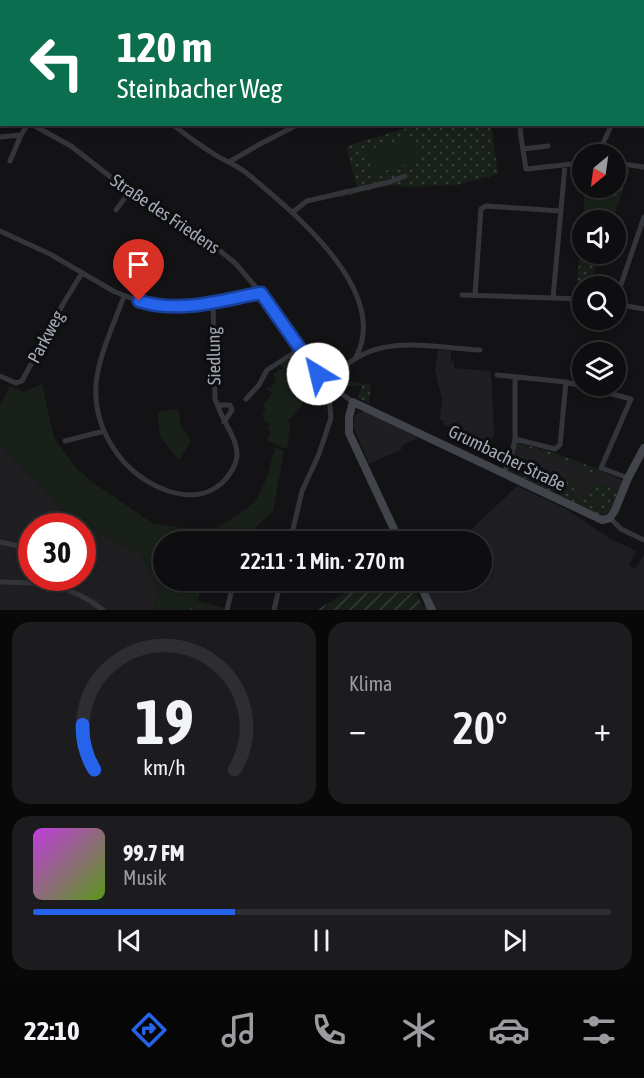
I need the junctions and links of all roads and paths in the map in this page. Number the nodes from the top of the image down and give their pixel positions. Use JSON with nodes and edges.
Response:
{"nodes":[{"id":1,"x":28,"y":126,"type":"edge"},
{"id":2,"x":34,"y":126,"type":"edge"},
{"id":3,"x":175,"y":126,"type":"edge"},
{"id":4,"x":295,"y":126,"type":"edge"},
{"id":5,"x":521,"y":126,"type":"edge"},
{"id":6,"x":611,"y":126,"type":"edge"},
{"id":7,"x":21,"y":135,"type":"junction"},
{"id":8,"x":0,"y":137,"type":"edge"},
{"id":9,"x":603,"y":144,"type":"edge"},
{"id":10,"x":548,"y":146,"type":"dead end"},
{"id":11,"x":523,"y":149,"type":"junction"},
{"id":12,"x":10,"y":161,"type":"dead end"},
{"id":13,"x":230,"y":162,"type":"junction"},
{"id":14,"x":572,"y":164,"type":"edge"},
{"id":15,"x":626,"y":164,"type":"edge"},
{"id":16,"x":565,"y":165,"type":"junction"},
{"id":17,"x":644,"y":166,"type":"edge"},
{"id":18,"x":405,"y":177,"type":"dead end"},
{"id":19,"x":130,"y":191,"type":"junction"},
{"id":20,"x":116,"y":210,"type":"dead end"},
{"id":21,"x":293,"y":212,"type":"junction"},
{"id":22,"x":561,"y":212,"type":"junction"},
{"id":23,"x":644,"y":217,"type":"edge"},
{"id":24,"x":0,"y":231,"type":"edge"},
{"id":25,"x":82,"y":273,"type":"junction"},
{"id":26,"x":624,"y":276,"type":"edge"},
{"id":27,"x":261,"y":293,"type":"junction"},
{"id":28,"x":462,"y":295,"type":"dead end"},
{"id":29,"x":475,"y":295,"type":"junction"},
{"id":30,"x":124,"y":296,"type":"junction"},
{"id":31,"x":553,"y":298,"type":"junction"},
{"id":32,"x":572,"y":298,"type":"edge"},
{"id":33,"x":213,"y":302,"type":"junction"},
{"id":34,"x":626,"y":305,"type":"edge"},
{"id":35,"x":644,"y":309,"type":"edge"},
{"id":36,"x":300,"y":349,"type":"junction"},
{"id":37,"x":480,"y":350,"type":"dead end"},
{"id":38,"x":356,"y":357,"type":"junction"},
{"id":39,"x":497,"y":375,"type":"dead end"},
{"id":40,"x":0,"y":376,"type":"edge"},
{"id":41,"x":515,"y":377,"type":"junction"},
{"id":42,"x":566,"y":382,"type":"junction"},
{"id":43,"x":328,"y":384,"type":"junction"},
{"id":44,"x":246,"y":399,"type":"dead end"},
{"id":45,"x":353,"y":402,"type":"junction"},
{"id":46,"x":219,"y":409,"type":"junction"},
{"id":47,"x":224,"y":422,"type":"junction"},
{"id":48,"x":104,"y":431,"type":"junction"},
{"id":49,"x":515,"y":439,"type":"junction"},
{"id":50,"x":65,"y":441,"type":"dead end"},
{"id":51,"x":644,"y":448,"type":"edge"},
{"id":52,"x":504,"y":473,"type":"junction"},
{"id":53,"x":628,"y":478,"type":"junction"},
{"id":54,"x":610,"y":518,"type":"junction"},
{"id":55,"x":293,"y":531,"type":"edge"},
{"id":56,"x":395,"y":531,"type":"edge"},
{"id":57,"x":644,"y":540,"type":"edge"},
{"id":58,"x":0,"y":542,"type":"edge"},
{"id":59,"x":18,"y":546,"type":"edge"},
{"id":60,"x":18,"y":581,"type":"edge"},
{"id":61,"x":0,"y":582,"type":"edge"},
{"id":62,"x":73,"y":591,"type":"edge"},
{"id":63,"x":231,"y":591,"type":"edge"},
{"id":64,"x":278,"y":591,"type":"edge"},
{"id":65,"x":423,"y":591,"type":"edge"},
{"id":66,"x":103,"y":610,"type":"edge"},
{"id":67,"x":227,"y":610,"type":"edge"},
{"id":68,"x":274,"y":610,"type":"edge"},
{"id":69,"x":432,"y":610,"type":"edge"}],
"edges":[{"from":1,"to":7,"type":"street"},
{"from":2,"to":19,"type":"street","name":"Straße des Friedens"},
{"from":3,"to":13,"type":"street"},
{"from":4,"to":13,"type":"street"},
{"from":5,"to":11,"type":"street"},
{"from":6,"to":9,"type":"street"},
{"from":7,"to":8,"type":"street"},
{"from":7,"to":12,"type":"street"},
{"from":10,"to":11,"type":"street"},
{"from":11,"to":16,"type":"street"},
{"from":13,"to":21,"type":"street"},
{"from":14,"to":16,"type":"street"},
{"from":15,"to":17,"type":"street"},
{"from":16,"to":22,"type":"street"},
{"from":18,"to":21,"type":"street"},
{"from":19,"to":20,"type":"street"},
{"from":19,"to":27,"type":"street","name":"Straße des Friedens"},
{"from":21,"to":38,"type":"street"},
{"from":22,"to":29,"type":"street"},
{"from":22,"to":31,"type":"street"},
{"from":23,"to":26,"type":"street"},
{"from":24,"to":25,"type":"street"},
{"from":25,"to":30,"type":"street"},
{"from":25,"to":40,"type":"street","name":"Parkweg"},
{"from":27,"to":33,"type":"street"},
{"from":27,"to":36,"type":"street","name":"Straße des Friedens"},
{"from":28,"to":29,"type":"street"},
{"from":29,"to":31,"type":"street"},
{"from":30,"to":33,"type":"street"},
{"from":30,"to":48,"type":"street"},
{"from":31,"to":32,"type":"street"},
{"from":33,"to":46,"type":"street","name":"Siedlung"},
{"from":34,"to":35,"type":"street"},
{"from":36,"to":43,"type":"street","name":"Straße des Friedens"},
{"from":36,"to":44,"type":"street"},
{"from":37,"to":38,"type":"street"},
{"from":38,"to":43,"type":"street"},
{"from":39,"to":41,"type":"street"},
{"from":41,"to":42,"type":"street"},
{"from":41,"to":49,"type":"street"},
{"from":42,"to":49,"type":"street"},
{"from":42,"to":53,"type":"street"},
{"from":43,"to":45,"type":"street","name":"Straße des Friedens"},
{"from":43,"to":55,"type":"street"},
{"from":45,"to":52,"type":"street","name":"Grumbacher Straße"},
{"from":45,"to":56,"type":"street"},
{"from":46,"to":47,"type":"street","name":"Siedlung"},
{"from":46,"to":47,"type":"street"},
{"from":47,"to":48,"type":"street"},
{"from":48,"to":50,"type":"street"},
{"from":49,"to":52,"type":"street"},
{"from":51,"to":53,"type":"street"},
{"from":52,"to":54,"type":"street","name":"Grumbacher Straße"},
{"from":53,"to":54,"type":"street"},
{"from":54,"to":57,"type":"street","name":"Grumbacher Straße"},
{"from":58,"to":59,"type":"street"},
{"from":60,"to":61,"type":"street"},
{"from":62,"to":66,"type":"street"},
{"from":63,"to":67,"type":"street"},
{"from":64,"to":68,"type":"street"},
{"from":65,"to":69,"type":"street"}]}
